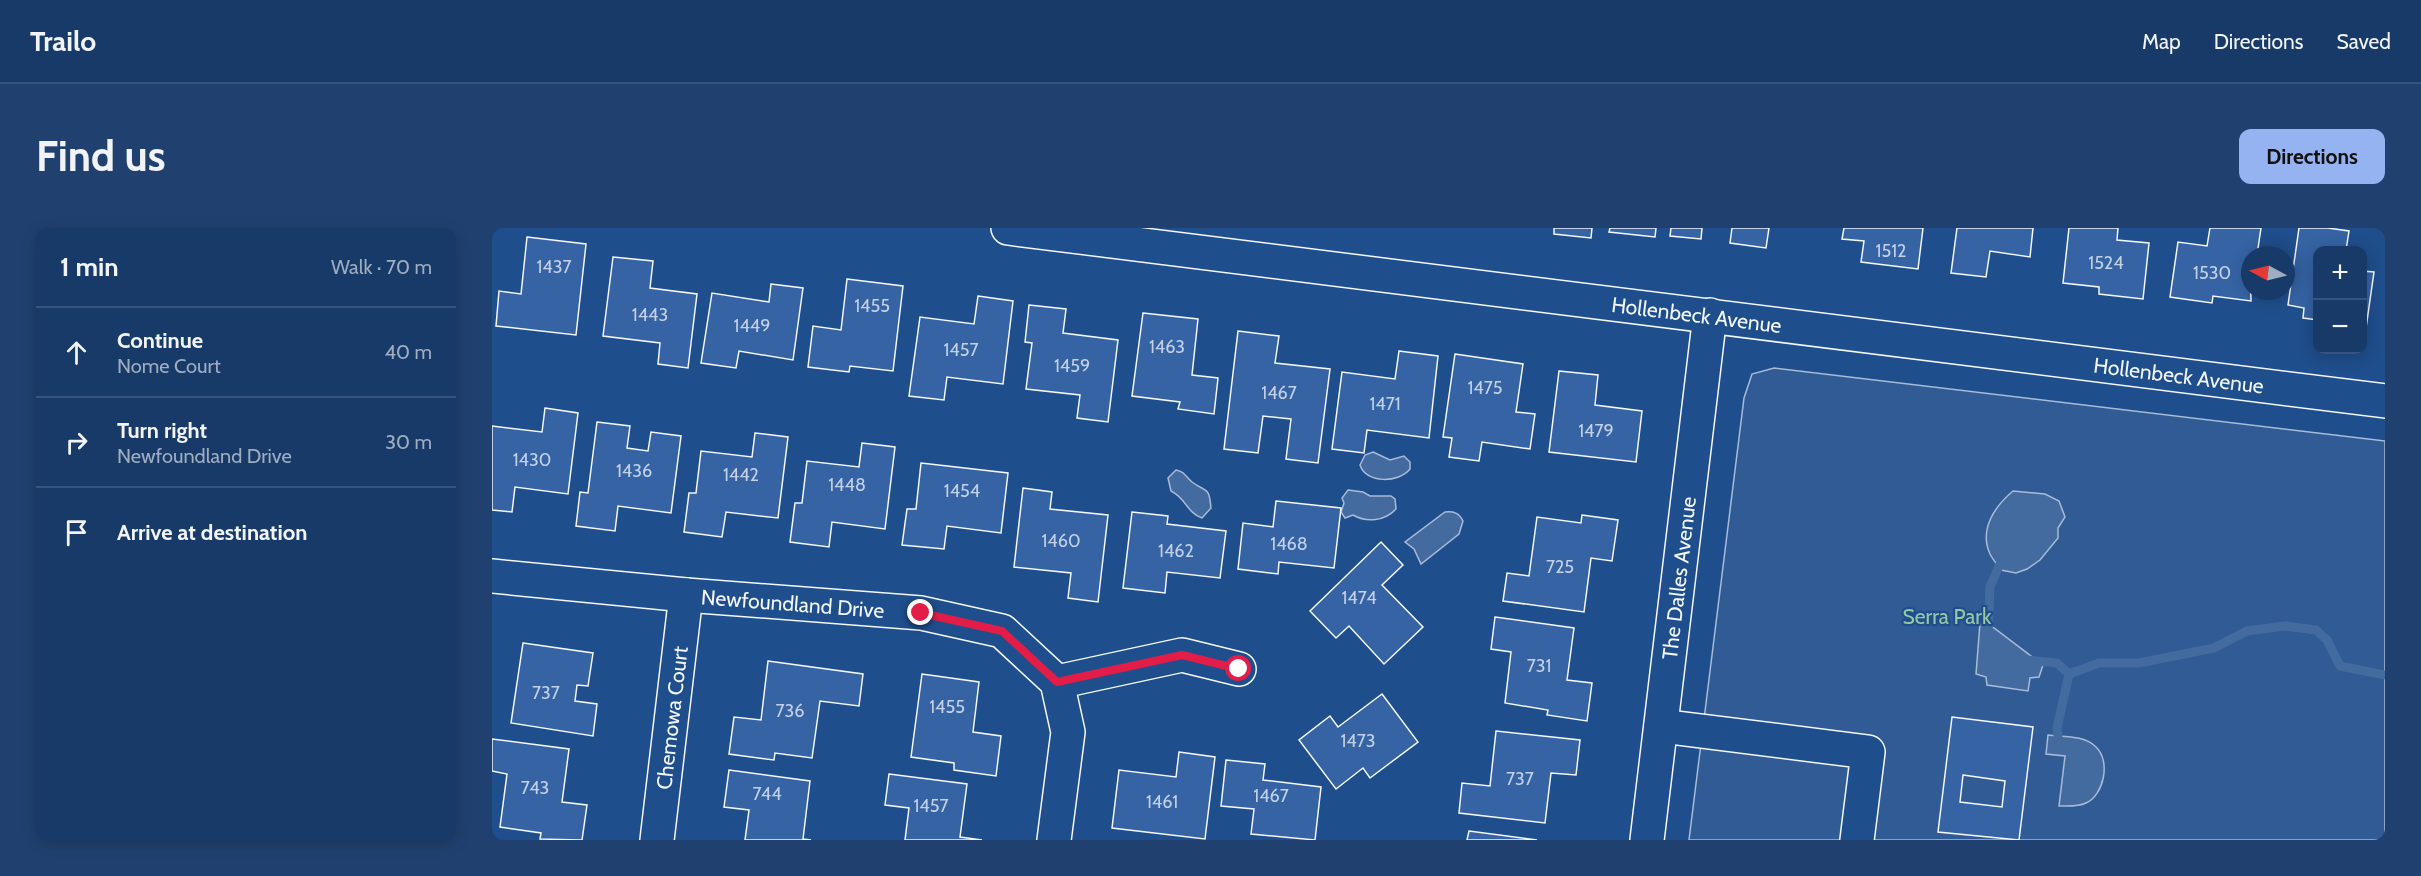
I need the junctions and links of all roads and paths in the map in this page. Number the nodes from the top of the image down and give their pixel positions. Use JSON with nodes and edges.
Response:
{"nodes":[{"id":1,"x":1008,"y":228,"type":"edge"},
{"id":2,"x":1710,"y":315,"type":"junction"},
{"id":3,"x":2385,"y":401,"type":"edge"},
{"id":4,"x":492,"y":576,"type":"edge"},
{"id":5,"x":686,"y":595,"type":"junction"},
{"id":6,"x":1239,"y":669,"type":"dead end"},
{"id":7,"x":1057,"y":682,"type":"junction"},
{"id":8,"x":1661,"y":726,"type":"junction"},
{"id":9,"x":657,"y":840,"type":"edge"},
{"id":10,"x":1054,"y":840,"type":"edge"},
{"id":11,"x":1647,"y":840,"type":"edge"},
{"id":12,"x":1857,"y":840,"type":"edge"}],
"edges":[{"from":1,"to":2,"type":"street","name":"Hollenbeck Avenue"},
{"from":2,"to":3,"type":"street","name":"Hollenbeck Avenue"},
{"from":2,"to":8,"type":"street","name":"The Dalles Avenue"},
{"from":4,"to":5,"type":"street","name":"Newfoundland Drive"},
{"from":5,"to":7,"type":"street","name":"Newfoundland Drive"},
{"from":5,"to":9,"type":"street","name":"Chemowa Court"},
{"from":6,"to":7,"type":"street"},
{"from":7,"to":10,"type":"street"},
{"from":8,"to":11,"type":"street","name":"The Dalles Avenue"},
{"from":8,"to":12,"type":"street"}]}
